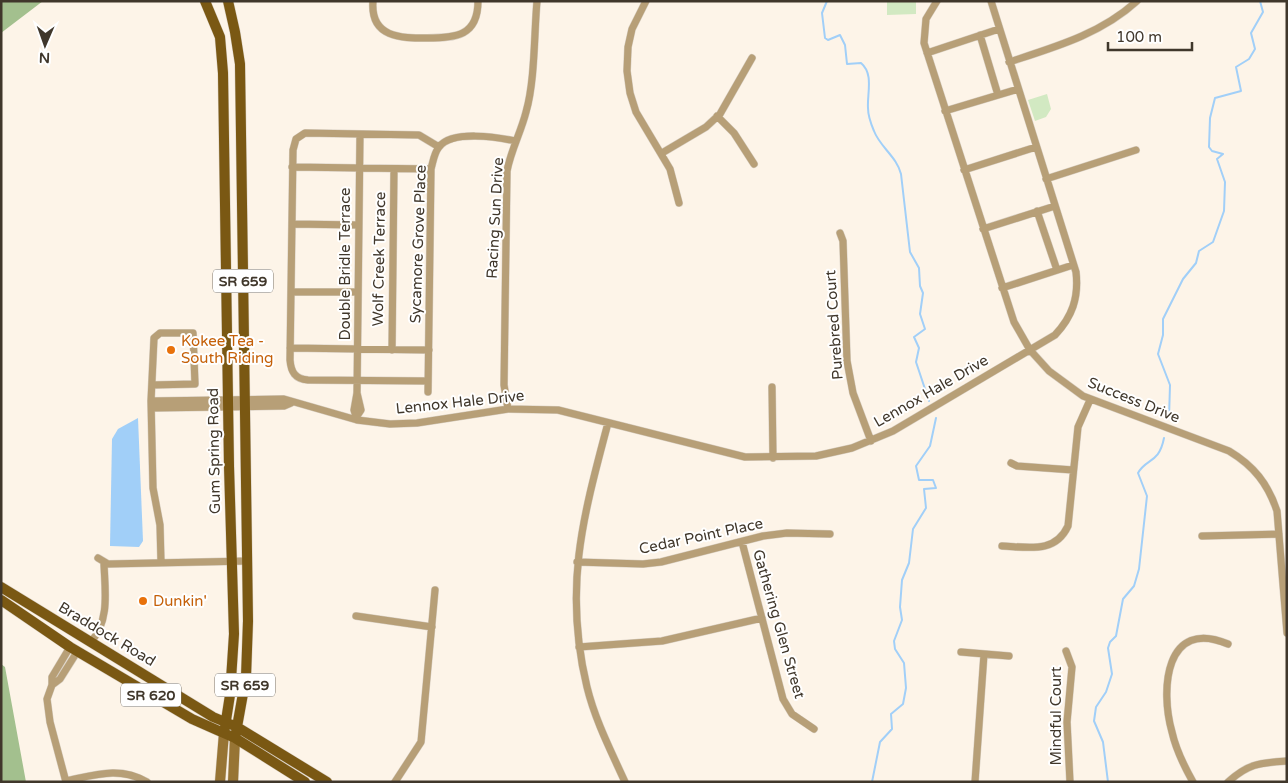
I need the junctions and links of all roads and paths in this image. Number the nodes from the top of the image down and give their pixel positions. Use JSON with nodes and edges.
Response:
{"nodes":[{"id":1,"x":204,"y":1,"type":"edge"},
{"id":2,"x":228,"y":1,"type":"edge"},
{"id":3,"x":373,"y":1,"type":"edge"},
{"id":4,"x":478,"y":1,"type":"edge"},
{"id":5,"x":537,"y":1,"type":"edge"},
{"id":6,"x":646,"y":1,"type":"edge"},
{"id":7,"x":937,"y":1,"type":"edge"},
{"id":8,"x":991,"y":1,"type":"edge"},
{"id":9,"x":1137,"y":1,"type":"edge"},
{"id":10,"x":999,"y":29,"type":"junction"},
{"id":11,"x":980,"y":35,"type":"junction"},
{"id":12,"x":927,"y":53,"type":"junction"},
{"id":13,"x":752,"y":58,"type":"dead end"},
{"id":14,"x":1010,"y":62,"type":"junction"},
{"id":15,"x":1018,"y":89,"type":"junction"},
{"id":16,"x":998,"y":95,"type":"junction"},
{"id":17,"x":945,"y":111,"type":"junction"},
{"id":18,"x":717,"y":116,"type":"junction"},
{"id":19,"x":360,"y":134,"type":"junction"},
{"id":20,"x":515,"y":142,"type":"junction"},
{"id":21,"x":439,"y":147,"type":"junction"},
{"id":22,"x":1036,"y":147,"type":"junction"},
{"id":23,"x":1136,"y":150,"type":"dead end"},
{"id":24,"x":662,"y":153,"type":"junction"},
{"id":25,"x":754,"y":164,"type":"dead end"},
{"id":26,"x":292,"y":167,"type":"junction"},
{"id":27,"x":359,"y":168,"type":"junction"},
{"id":28,"x":394,"y":169,"type":"junction"},
{"id":29,"x":431,"y":169,"type":"junction"},
{"id":30,"x":964,"y":170,"type":"junction"},
{"id":31,"x":1046,"y":179,"type":"junction"},
{"id":32,"x":679,"y":203,"type":"dead end"},
{"id":33,"x":1055,"y":206,"type":"junction"},
{"id":34,"x":1037,"y":212,"type":"junction"},
{"id":35,"x":292,"y":224,"type":"junction"},
{"id":36,"x":358,"y":225,"type":"junction"},
{"id":37,"x":983,"y":230,"type":"junction"},
{"id":38,"x":840,"y":233,"type":"dead end"},
{"id":39,"x":1073,"y":265,"type":"junction"},
{"id":40,"x":1057,"y":270,"type":"junction"},
{"id":41,"x":1002,"y":288,"type":"junction"},
{"id":42,"x":291,"y":292,"type":"junction"},
{"id":43,"x":357,"y":292,"type":"junction"},
{"id":44,"x":290,"y":348,"type":"junction"},
{"id":45,"x":358,"y":349,"type":"junction"},
{"id":46,"x":392,"y":350,"type":"junction"},
{"id":47,"x":429,"y":350,"type":"junction"},
{"id":48,"x":1030,"y":350,"type":"junction"},
{"id":49,"x":357,"y":380,"type":"junction"},
{"id":50,"x":428,"y":381,"type":"junction"},
{"id":51,"x":152,"y":385,"type":"junction"},
{"id":52,"x":772,"y":387,"type":"dead end"},
{"id":53,"x":428,"y":392,"type":"dead end"},
{"id":54,"x":1090,"y":400,"type":"junction"},
{"id":55,"x":245,"y":403,"type":"junction"},
{"id":56,"x":151,"y":404,"type":"junction"},
{"id":57,"x":228,"y":404,"type":"junction"},
{"id":58,"x":508,"y":409,"type":"junction"},
{"id":59,"x":357,"y":418,"type":"junction"},
{"id":60,"x":608,"y":423,"type":"junction"},
{"id":61,"x":870,"y":441,"type":"junction"},
{"id":62,"x":773,"y":458,"type":"junction"},
{"id":63,"x":1011,"y":462,"type":"dead end"},
{"id":64,"x":1073,"y":470,"type":"junction"},
{"id":65,"x":830,"y":534,"type":"dead end"},
{"id":66,"x":1279,"y":534,"type":"junction"},
{"id":67,"x":1202,"y":536,"type":"dead end"},
{"id":68,"x":742,"y":542,"type":"junction"},
{"id":69,"x":1002,"y":546,"type":"dead end"},
{"id":70,"x":98,"y":558,"type":"dead end"},
{"id":71,"x":231,"y":561,"type":"junction"},
{"id":72,"x":247,"y":561,"type":"junction"},
{"id":73,"x":161,"y":562,"type":"junction"},
{"id":74,"x":576,"y":562,"type":"junction"},
{"id":75,"x":104,"y":564,"type":"junction"},
{"id":76,"x":1,"y":587,"type":"edge"},
{"id":77,"x":435,"y":590,"type":"dead end"},
{"id":78,"x":1,"y":600,"type":"edge"},
{"id":79,"x":13,"y":608,"type":"junction"},
{"id":80,"x":356,"y":616,"type":"dead end"},
{"id":81,"x":762,"y":618,"type":"junction"},
{"id":82,"x":432,"y":627,"type":"junction"},
{"id":83,"x":1287,"y":633,"type":"edge"},
{"id":84,"x":91,"y":642,"type":"junction"},
{"id":85,"x":1228,"y":644,"type":"dead end"},
{"id":86,"x":579,"y":647,"type":"junction"},
{"id":87,"x":74,"y":650,"type":"junction"},
{"id":88,"x":1066,"y":651,"type":"dead end"},
{"id":89,"x":961,"y":652,"type":"dead end"},
{"id":90,"x":984,"y":654,"type":"junction"},
{"id":91,"x":1009,"y":656,"type":"dead end"},
{"id":92,"x":226,"y":722,"type":"junction"},
{"id":93,"x":237,"y":726,"type":"junction"},
{"id":94,"x":814,"y":729,"type":"dead end"},
{"id":95,"x":224,"y":733,"type":"junction"},
{"id":96,"x":234,"y":738,"type":"junction"},
{"id":97,"x":1287,"y":761,"type":"edge"},
{"id":98,"x":66,"y":782,"type":"edge"},
{"id":99,"x":147,"y":782,"type":"edge"},
{"id":100,"x":220,"y":782,"type":"edge"},
{"id":101,"x":233,"y":782,"type":"edge"},
{"id":102,"x":305,"y":782,"type":"edge"},
{"id":103,"x":327,"y":782,"type":"edge"},
{"id":104,"x":396,"y":782,"type":"edge"},
{"id":105,"x":624,"y":782,"type":"edge"},
{"id":106,"x":975,"y":782,"type":"edge"},
{"id":107,"x":1070,"y":782,"type":"edge"},
{"id":108,"x":1194,"y":782,"type":"edge"},
{"id":109,"x":1228,"y":782,"type":"edge"}],
"edges":[{"from":1,"to":57,"type":"main road","name":"Gum Spring Road","number":"SR 659"},
{"from":2,"to":55,"type":"main road","name":"Gum Spring Road","number":"SR 659"},
{"from":3,"to":4,"type":"street"},
{"from":5,"to":20,"type":"street","name":"Racing Sun Drive"},
{"from":6,"to":24,"type":"street"},
{"from":7,"to":12,"type":"street","name":"Success Drive"},
{"from":8,"to":10,"type":"street","name":"Lennox Hale Drive"},
{"from":9,"to":14,"type":"street"},
{"from":10,"to":11,"type":"street"},
{"from":10,"to":14,"type":"street","name":"Lennox Hale Drive"},
{"from":11,"to":12,"type":"street"},
{"from":11,"to":16,"type":"street"},
{"from":12,"to":17,"type":"street","name":"Success Drive"},
{"from":13,"to":18,"type":"street"},
{"from":14,"to":15,"type":"street","name":"Lennox Hale Drive"},
{"from":15,"to":16,"type":"street"},
{"from":15,"to":22,"type":"street","name":"Lennox Hale Drive"},
{"from":16,"to":17,"type":"street"},
{"from":17,"to":30,"type":"street","name":"Success Drive"},
{"from":18,"to":24,"type":"street"},
{"from":18,"to":25,"type":"street"},
{"from":19,"to":21,"type":"street"},
{"from":19,"to":26,"type":"street"},
{"from":19,"to":27,"type":"street","name":"Double Bridle Terrace"},
{"from":20,"to":21,"type":"street","name":"Sycamore Grove Place"},
{"from":20,"to":58,"type":"street","name":"Racing Sun Drive"},
{"from":21,"to":29,"type":"street","name":"Sycamore Grove Place"},
{"from":22,"to":30,"type":"street"},
{"from":22,"to":31,"type":"street","name":"Lennox Hale Drive"},
{"from":23,"to":31,"type":"street"},
{"from":24,"to":32,"type":"street"},
{"from":26,"to":27,"type":"street"},
{"from":26,"to":35,"type":"street"},
{"from":27,"to":28,"type":"street"},
{"from":27,"to":36,"type":"street","name":"Double Bridle Terrace"},
{"from":28,"to":29,"type":"street"},
{"from":28,"to":46,"type":"street","name":"Wolf Creek Terrace"},
{"from":29,"to":47,"type":"street","name":"Sycamore Grove Place"},
{"from":30,"to":37,"type":"street","name":"Success Drive"},
{"from":31,"to":33,"type":"street","name":"Lennox Hale Drive"},
{"from":33,"to":34,"type":"street"},
{"from":33,"to":39,"type":"street","name":"Lennox Hale Drive"},
{"from":34,"to":37,"type":"street"},
{"from":34,"to":40,"type":"street"},
{"from":35,"to":36,"type":"street"},
{"from":35,"to":42,"type":"street"},
{"from":36,"to":43,"type":"street","name":"Double Bridle Terrace"},
{"from":37,"to":41,"type":"street","name":"Success Drive"},
{"from":38,"to":61,"type":"street","name":"Purebred Court"},
{"from":39,"to":40,"type":"street"},
{"from":39,"to":48,"type":"street","name":"Lennox Hale Drive"},
{"from":40,"to":41,"type":"street"},
{"from":41,"to":48,"type":"street","name":"Success Drive"},
{"from":42,"to":43,"type":"street"},
{"from":42,"to":44,"type":"street"},
{"from":43,"to":45,"type":"street","name":"Double Bridle Terrace"},
{"from":44,"to":45,"type":"street"},
{"from":44,"to":49,"type":"street"},
{"from":45,"to":46,"type":"street"},
{"from":45,"to":49,"type":"street","name":"Double Bridle Terrace"},
{"from":46,"to":47,"type":"street"},
{"from":47,"to":50,"type":"street","name":"Sycamore Grove Place"},
{"from":48,"to":54,"type":"street","name":"Success Drive"},
{"from":48,"to":61,"type":"street","name":"Lennox Hale Drive"},
{"from":49,"to":50,"type":"street"},
{"from":49,"to":59,"type":"street","name":"Double Bridle Terrace"},
{"from":50,"to":53,"type":"street","name":"Sycamore Grove Place"},
{"from":51,"to":51,"type":"street"},
{"from":51,"to":56,"type":"street"},
{"from":52,"to":62,"type":"street"},
{"from":54,"to":64,"type":"street"},
{"from":54,"to":66,"type":"street","name":"Success Drive"},
{"from":55,"to":57,"type":"street","name":"Lennox Hale Drive"},
{"from":55,"to":59,"type":"street","name":"Lennox Hale Drive"},
{"from":55,"to":72,"type":"main road","name":"Gum Spring Road","number":"SR 659"},
{"from":56,"to":57,"type":"street","name":"Lennox Hale Drive"},
{"from":56,"to":73,"type":"street"},
{"from":57,"to":71,"type":"main road","name":"Gum Spring Road","number":"SR 659"},
{"from":58,"to":59,"type":"street","name":"Lennox Hale Drive"},
{"from":58,"to":60,"type":"street","name":"Lennox Hale Drive"},
{"from":60,"to":62,"type":"street","name":"Lennox Hale Drive"},
{"from":60,"to":74,"type":"street"},
{"from":61,"to":62,"type":"street","name":"Lennox Hale Drive"},
{"from":63,"to":64,"type":"street"},
{"from":64,"to":69,"type":"street"},
{"from":65,"to":68,"type":"street","name":"Cedar Point Place"},
{"from":66,"to":67,"type":"street"},
{"from":66,"to":83,"type":"street","name":"Success Drive"},
{"from":68,"to":74,"type":"street","name":"Cedar Point Place"},
{"from":68,"to":81,"type":"street","name":"Gathering Glen Street"},
{"from":70,"to":75,"type":"street"},
{"from":71,"to":72,"type":"street"},
{"from":71,"to":73,"type":"street"},
{"from":71,"to":92,"type":"main road","name":"Gum Spring Road","number":"SR 659"},
{"from":72,"to":93,"type":"main road","name":"Gum Spring Road","number":"SR 659"},
{"from":73,"to":75,"type":"street"},
{"from":74,"to":86,"type":"street"},
{"from":75,"to":84,"type":"street"},
{"from":76,"to":84,"type":"main road","name":"Braddock Road","number":"SR 620"},
{"from":77,"to":82,"type":"street"},
{"from":78,"to":79,"type":"main road","name":"Braddock Road","number":"SR 620"},
{"from":79,"to":84,"type":"main road"},
{"from":79,"to":87,"type":"main road","name":"Braddock Road","number":"SR 620"},
{"from":80,"to":82,"type":"street"},
{"from":81,"to":86,"type":"street"},
{"from":81,"to":94,"type":"street","name":"Gathering Glen Street"},
{"from":82,"to":104,"type":"street"},
{"from":84,"to":92,"type":"main road","name":"Braddock Road","number":"SR 620"},
{"from":85,"to":108,"type":"street"},
{"from":86,"to":105,"type":"street"},
{"from":87,"to":95,"type":"main road","name":"Braddock Road","number":"SR 620"},
{"from":87,"to":98,"type":"street"},
{"from":88,"to":107,"type":"street","name":"Mindful Court"},
{"from":89,"to":90,"type":"street"},
{"from":90,"to":91,"type":"street"},
{"from":90,"to":106,"type":"street"},
{"from":92,"to":93,"type":"main road","name":"Braddock Road"},
{"from":92,"to":95,"type":"main road","name":"Gum Spring Road","number":"SR 659"},
{"from":93,"to":96,"type":"main road","name":"Gum Spring Road","number":"SR 659"},
{"from":93,"to":103,"type":"main road","name":"Braddock Road"},
{"from":95,"to":96,"type":"main road","name":"Braddock Road","number":"SR 620"},
{"from":95,"to":100,"type":"main road","name":"Gum Spring Road","number":"SR 659"},
{"from":96,"to":101,"type":"main road","name":"Gum Spring Road","number":"SR 659"},
{"from":96,"to":102,"type":"main road","name":"Braddock Road","number":"SR 620"},
{"from":97,"to":109,"type":"street"},
{"from":98,"to":99,"type":"street"}]}
